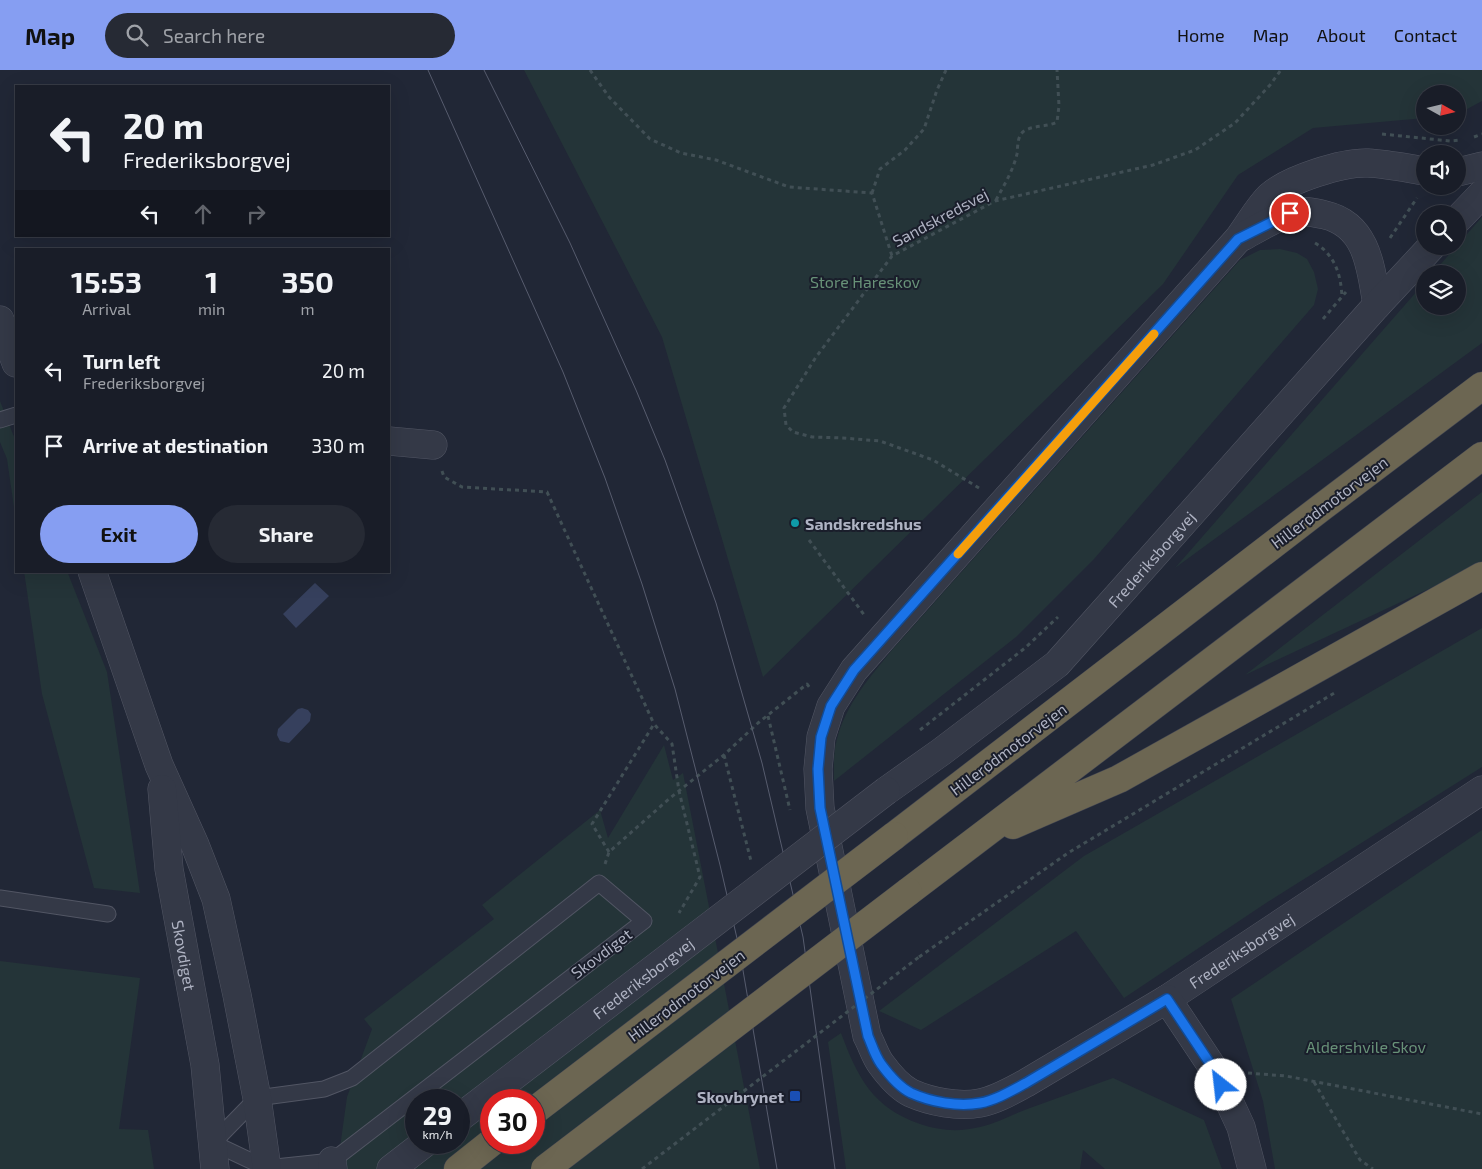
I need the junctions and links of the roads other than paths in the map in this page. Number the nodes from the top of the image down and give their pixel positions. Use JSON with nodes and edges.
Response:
{"nodes":[{"id":1,"x":1482,"y":166,"type":"edge"},
{"id":2,"x":1466,"y":170,"type":"edge"},
{"id":3,"x":1416,"y":181,"type":"edge"},
{"id":4,"x":1482,"y":194,"type":"edge"},
{"id":5,"x":1466,"y":211,"type":"edge"},
{"id":6,"x":1238,"y":239,"type":"junction"},
{"id":7,"x":1424,"y":255,"type":"edge"},
{"id":8,"x":1377,"y":305,"type":"junction"},
{"id":9,"x":0,"y":320,"type":"edge"},
{"id":10,"x":15,"y":360,"type":"edge"},
{"id":11,"x":1482,"y":386,"type":"edge"},
{"id":12,"x":15,"y":414,"type":"edge"},
{"id":13,"x":0,"y":420,"type":"edge"},
{"id":14,"x":390,"y":441,"type":"edge"},
{"id":15,"x":432,"y":445,"type":"road end"},
{"id":16,"x":1482,"y":456,"type":"edge"},
{"id":17,"x":93,"y":573,"type":"edge"},
{"id":18,"x":1482,"y":576,"type":"edge"},
{"id":19,"x":160,"y":765,"type":"junction"},
{"id":20,"x":1482,"y":790,"type":"edge"},
{"id":21,"x":972,"y":842,"type":"junction"},
{"id":22,"x":0,"y":898,"type":"edge"},
{"id":23,"x":108,"y":914,"type":"dead end"},
{"id":24,"x":1167,"y":999,"type":"junction"},
{"id":25,"x":257,"y":1098,"type":"junction"},
{"id":26,"x":545,"y":1103,"type":"edge"},
{"id":27,"x":470,"y":1110,"type":"edge"},
{"id":28,"x":480,"y":1152,"type":"edge"},
{"id":29,"x":410,"y":1154,"type":"edge"},
{"id":30,"x":214,"y":1156,"type":"edge"},
{"id":31,"x":332,"y":1165,"type":"edge"},
{"id":32,"x":266,"y":1168,"type":"edge"},
{"id":33,"x":391,"y":1169,"type":"edge"},
{"id":34,"x":458,"y":1169,"type":"edge"},
{"id":35,"x":545,"y":1169,"type":"edge"},
{"id":36,"x":1252,"y":1169,"type":"edge"}],
"edges":[{"from":1,"to":2,"type":"street"},
{"from":3,"to":6,"type":"street","name":"Frederiksborgvej"},
{"from":4,"to":5,"type":"street"},
{"from":6,"to":8,"type":"street","name":"Frederiksborgvej"},
{"from":6,"to":24,"type":"street","name":"Frederiksborgvej"},
{"from":7,"to":8,"type":"street","name":"Frederiksborgvej"},
{"from":8,"to":27,"type":"street","name":"Frederiksborgvej","bridge":true},
{"from":9,"to":10,"type":"street"},
{"from":11,"to":26,"type":"highway","name":"Hillerødmotorvejen","bridge":true},
{"from":12,"to":13,"type":"lane"},
{"from":14,"to":15,"type":"street"},
{"from":16,"to":21,"type":"highway"},
{"from":17,"to":19,"type":"street","name":"Skovdiget"},
{"from":18,"to":21,"type":"highway"},
{"from":19,"to":25,"type":"street","name":"Skovdiget"},
{"from":19,"to":30,"type":"street","name":"Skovdiget"},
{"from":20,"to":24,"type":"street","name":"Frederiksborgvej"},
{"from":21,"to":35,"type":"highway","bridge":true},
{"from":22,"to":23,"type":"lane"},
{"from":24,"to":36,"type":"street"},
{"from":25,"to":30,"type":"lane"},
{"from":25,"to":31,"type":"lane","name":"Skovdiget"},
{"from":25,"to":32,"type":"street"},
{"from":28,"to":34,"type":"highway"},
{"from":29,"to":33,"type":"street"},
{"from":30,"to":32,"type":"lane"},
{"from":31,"to":32,"type":"lane","name":"Skovdiget"}]}
